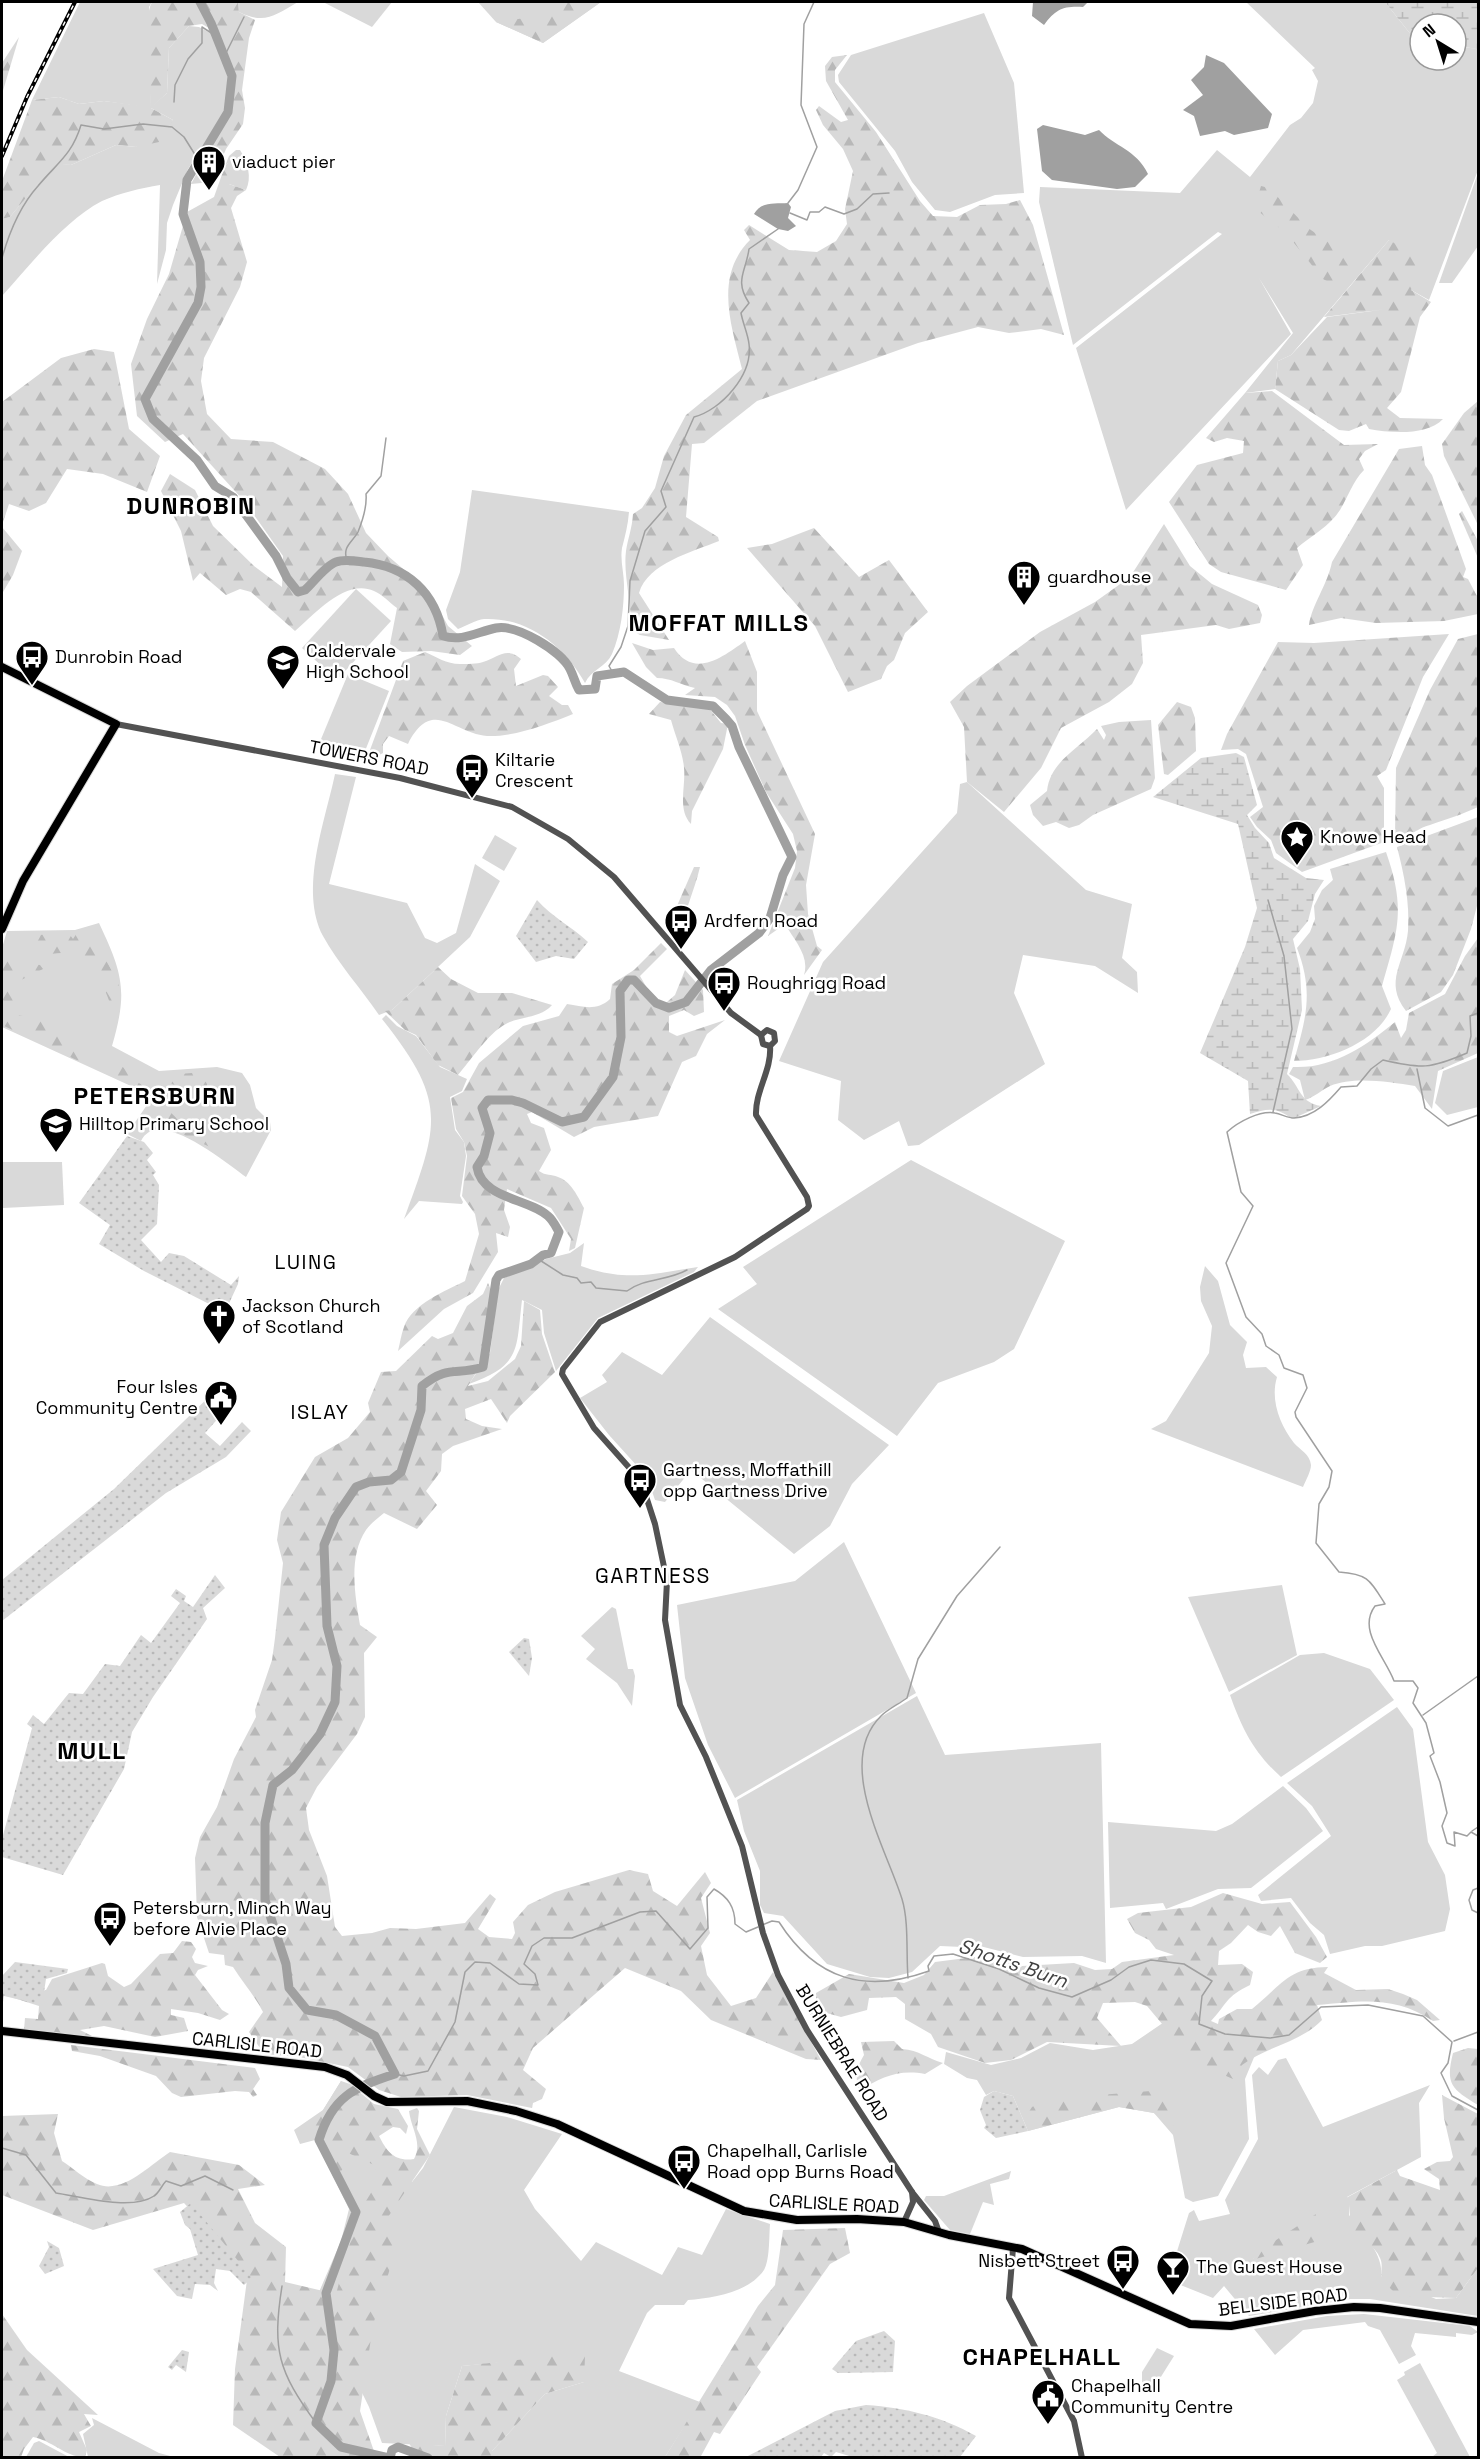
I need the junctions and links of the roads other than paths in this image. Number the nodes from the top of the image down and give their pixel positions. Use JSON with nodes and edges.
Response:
{"nodes":[{"id":1,"x":2,"y":667,"type":"edge"},
{"id":2,"x":116,"y":724,"type":"junction"},
{"id":3,"x":2,"y":929,"type":"edge"},
{"id":4,"x":761,"y":1035,"type":"junction"},
{"id":5,"x":770,"y":1046,"type":"junction"},
{"id":6,"x":2,"y":2031,"type":"edge"},
{"id":7,"x":912,"y":2192,"type":"junction"},
{"id":8,"x":908,"y":2211,"type":"junction"},
{"id":9,"x":928,"y":2212,"type":"junction"},
{"id":10,"x":904,"y":2222,"type":"junction"},
{"id":11,"x":939,"y":2232,"type":"junction"},
{"id":12,"x":1013,"y":2248,"type":"junction"},
{"id":13,"x":1479,"y":2322,"type":"edge"},
{"id":14,"x":1082,"y":2457,"type":"edge"}],
"edges":[{"from":1,"to":2,"type":"main road","name":"TOWERS ROAD"},
{"from":2,"to":3,"type":"main road"},
{"from":2,"to":4,"type":"street","name":"TOWERS ROAD"},
{"from":4,"to":5,"type":"street"},
{"from":4,"to":5,"type":"street"},
{"from":5,"to":7,"type":"street","name":"BURNIEBRAE ROAD"},
{"from":6,"to":10,"type":"main road","name":"CARLISLE ROAD"},
{"from":7,"to":8,"type":"street"},
{"from":7,"to":9,"type":"street","name":"BURNIEBRAE ROAD"},
{"from":8,"to":9,"type":"street"},
{"from":8,"to":10,"type":"street"},
{"from":9,"to":11,"type":"street","name":"BURNIEBRAE ROAD"},
{"from":10,"to":11,"type":"main road","name":"CARLISLE ROAD"},
{"from":11,"to":12,"type":"main road","name":"CARLISLE ROAD"},
{"from":12,"to":13,"type":"main road","name":"BELLSIDE ROAD"},
{"from":12,"to":14,"type":"street"}]}
